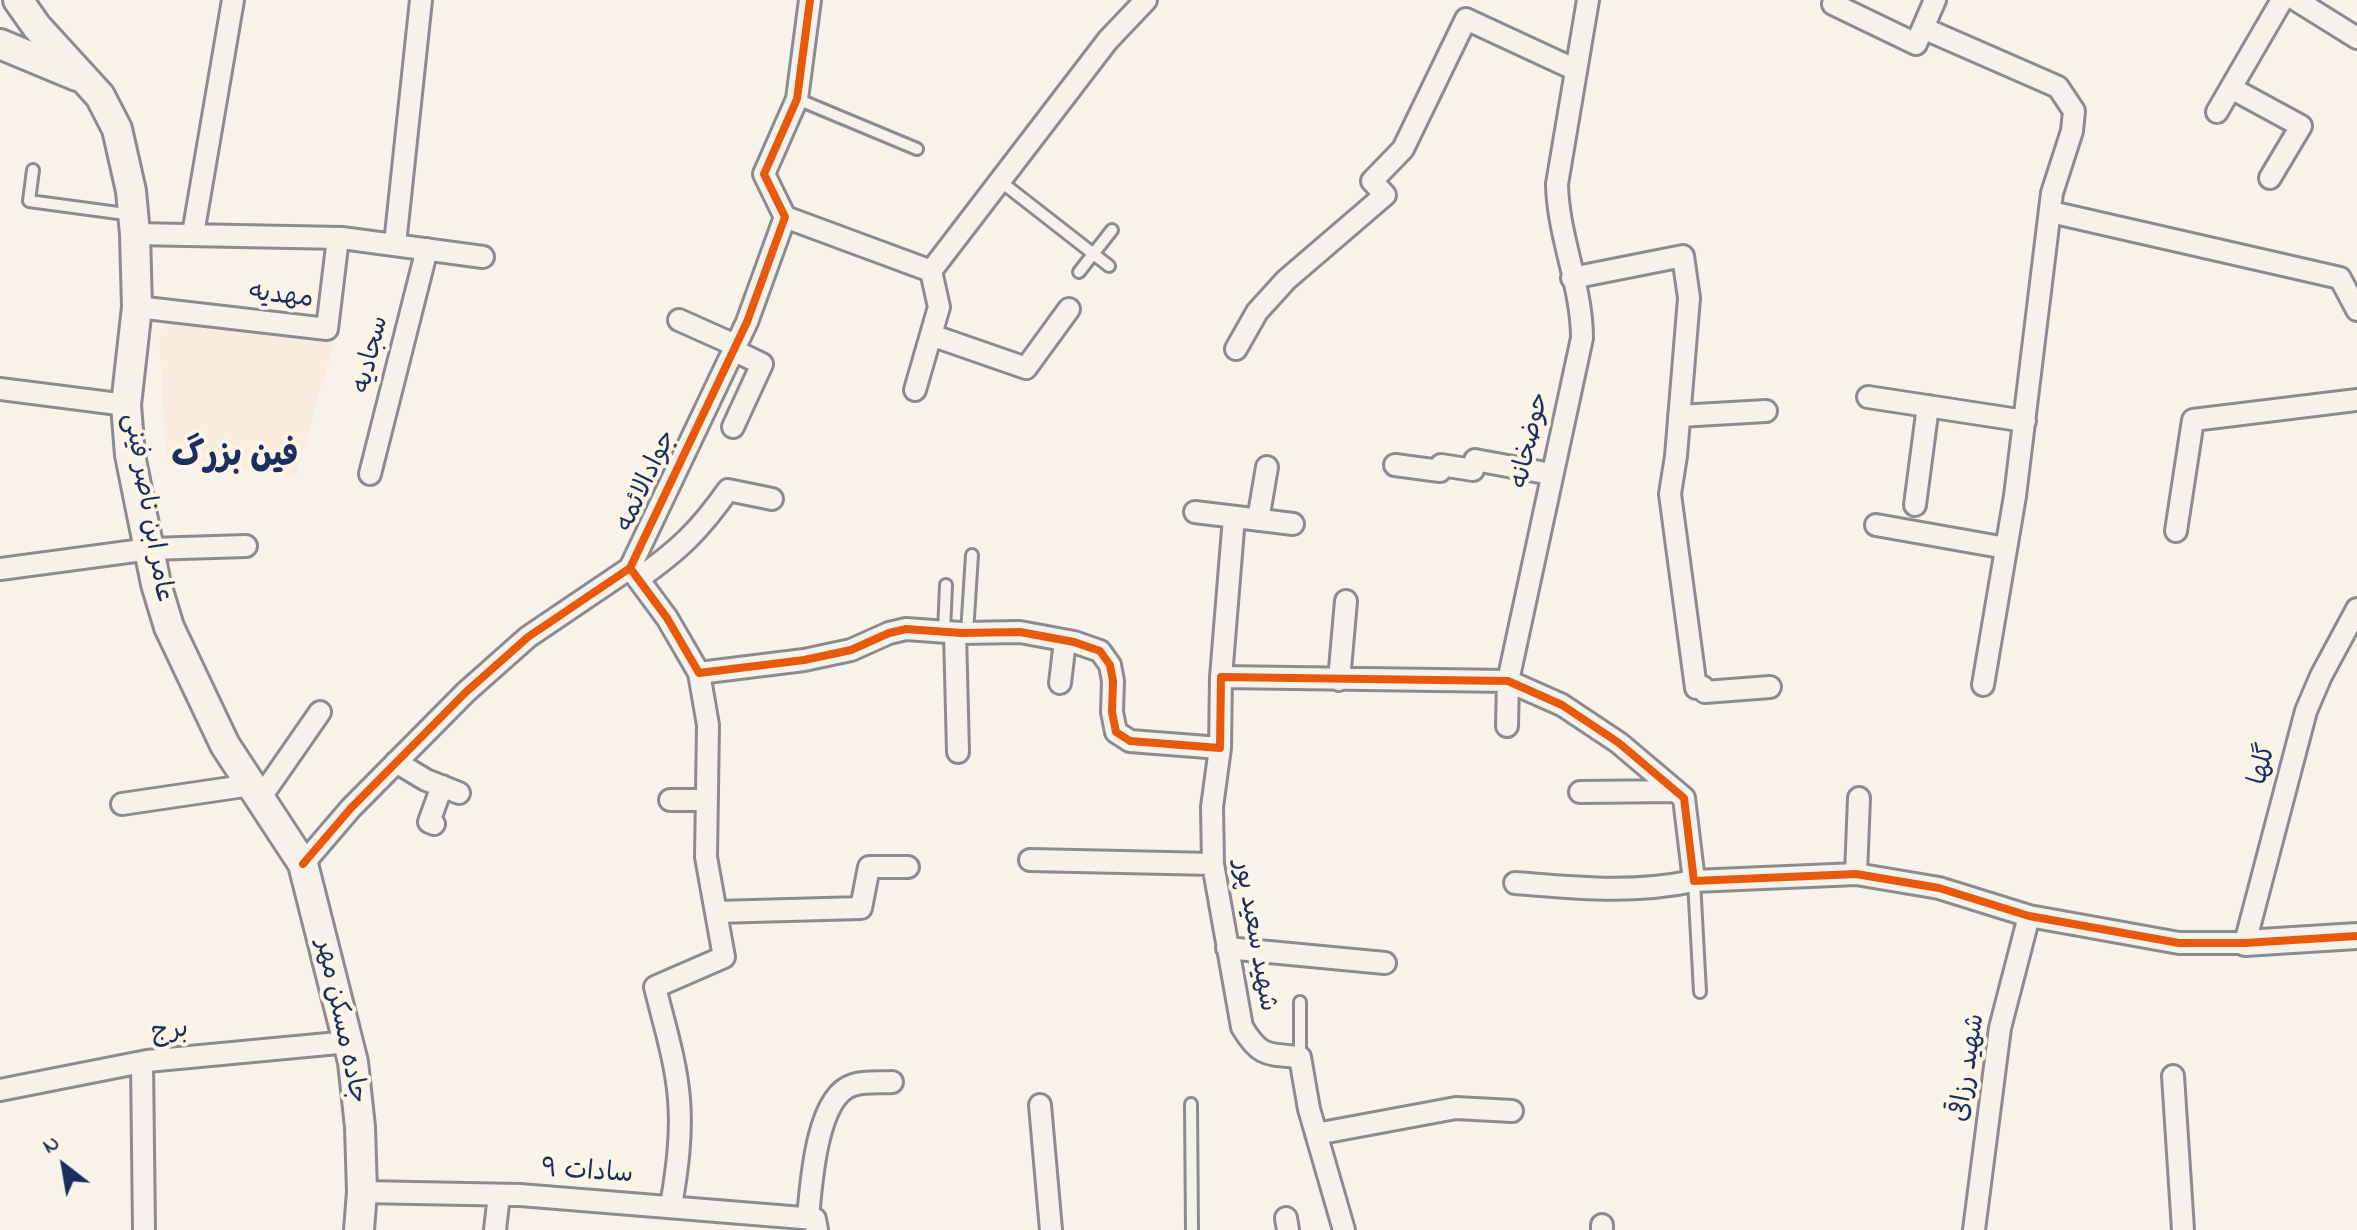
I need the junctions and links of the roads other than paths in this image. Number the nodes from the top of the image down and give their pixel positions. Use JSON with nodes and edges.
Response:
{"nodes":[{"id":1,"x":17,"y":0,"type":"edge"},
{"id":2,"x":233,"y":0,"type":"edge"},
{"id":3,"x":421,"y":0,"type":"edge"},
{"id":4,"x":810,"y":0,"type":"edge"},
{"id":5,"x":1146,"y":0,"type":"edge"},
{"id":6,"x":1588,"y":0,"type":"edge"},
{"id":7,"x":1935,"y":0,"type":"edge"},
{"id":8,"x":2282,"y":0,"type":"edge"},
{"id":9,"x":2296,"y":0,"type":"edge"},
{"id":10,"x":1833,"y":4,"type":"dead end"},
{"id":11,"x":0,"y":26,"type":"edge"},
{"id":12,"x":1923,"y":28,"type":"junction"},
{"id":13,"x":2357,"y":38,"type":"edge"},
{"id":14,"x":0,"y":44,"type":"edge"},
{"id":15,"x":1576,"y":70,"type":"junction"},
{"id":16,"x":87,"y":80,"type":"junction"},
{"id":17,"x":2231,"y":88,"type":"junction"},
{"id":18,"x":797,"y":99,"type":"junction"},
{"id":19,"x":2217,"y":112,"type":"dead end"},
{"id":20,"x":917,"y":149,"type":"dead end"},
{"id":21,"x":33,"y":170,"type":"dead end"},
{"id":22,"x":2270,"y":178,"type":"dead end"},
{"id":23,"x":1000,"y":181,"type":"junction"},
{"id":24,"x":2051,"y":212,"type":"junction"},
{"id":25,"x":785,"y":217,"type":"junction"},
{"id":26,"x":135,"y":224,"type":"junction"},
{"id":27,"x":1112,"y":230,"type":"dead end"},
{"id":28,"x":193,"y":234,"type":"junction"},
{"id":29,"x":338,"y":238,"type":"junction"},
{"id":30,"x":395,"y":244,"type":"junction"},
{"id":31,"x":427,"y":249,"type":"junction"},
{"id":32,"x":1093,"y":254,"type":"junction"},
{"id":33,"x":483,"y":257,"type":"dead end"},
{"id":34,"x":1109,"y":266,"type":"dead end"},
{"id":35,"x":931,"y":271,"type":"junction"},
{"id":36,"x":1079,"y":272,"type":"dead end"},
{"id":37,"x":1572,"y":278,"type":"junction"},
{"id":38,"x":137,"y":307,"type":"junction"},
{"id":39,"x":1069,"y":309,"type":"dead end"},
{"id":40,"x":2357,"y":310,"type":"edge"},
{"id":41,"x":679,"y":320,"type":"dead end"},
{"id":42,"x":931,"y":335,"type":"junction"},
{"id":43,"x":734,"y":348,"type":"junction"},
{"id":44,"x":1236,"y":349,"type":"dead end"},
{"id":45,"x":0,"y":389,"type":"edge"},
{"id":46,"x":915,"y":390,"type":"dead end"},
{"id":47,"x":1868,"y":397,"type":"dead end"},
{"id":48,"x":2357,"y":400,"type":"edge"},
{"id":49,"x":126,"y":405,"type":"junction"},
{"id":50,"x":1928,"y":406,"type":"junction"},
{"id":51,"x":1766,"y":411,"type":"dead end"},
{"id":52,"x":1679,"y":416,"type":"junction"},
{"id":53,"x":2025,"y":421,"type":"junction"},
{"id":54,"x":733,"y":427,"type":"dead end"},
{"id":55,"x":1395,"y":465,"type":"dead end"},
{"id":56,"x":1267,"y":467,"type":"dead end"},
{"id":57,"x":370,"y":474,"type":"dead end"},
{"id":58,"x":1551,"y":474,"type":"junction"},
{"id":59,"x":772,"y":499,"type":"dead end"},
{"id":60,"x":1915,"y":505,"type":"dead end"},
{"id":61,"x":1195,"y":512,"type":"dead end"},
{"id":62,"x":1234,"y":517,"type":"junction"},
{"id":63,"x":1258,"y":520,"type":"junction"},
{"id":64,"x":1293,"y":524,"type":"dead end"},
{"id":65,"x":1876,"y":525,"type":"dead end"},
{"id":66,"x":2176,"y":531,"type":"dead end"},
{"id":67,"x":246,"y":546,"type":"dead end"},
{"id":68,"x":2006,"y":548,"type":"junction"},
{"id":69,"x":150,"y":549,"type":"junction"},
{"id":70,"x":972,"y":555,"type":"dead end"},
{"id":71,"x":0,"y":569,"type":"edge"},
{"id":72,"x":634,"y":573,"type":"junction"},
{"id":73,"x":946,"y":585,"type":"dead end"},
{"id":74,"x":1346,"y":601,"type":"dead end"},
{"id":75,"x":2357,"y":609,"type":"edge"},
{"id":76,"x":955,"y":633,"type":"junction"},
{"id":77,"x":1065,"y":641,"type":"junction"},
{"id":78,"x":699,"y":673,"type":"junction"},
{"id":79,"x":1221,"y":677,"type":"junction"},
{"id":80,"x":1339,"y":680,"type":"junction"},
{"id":81,"x":1508,"y":681,"type":"junction"},
{"id":82,"x":1060,"y":683,"type":"dead end"},
{"id":83,"x":1983,"y":685,"type":"dead end"},
{"id":84,"x":1770,"y":687,"type":"dead end"},
{"id":85,"x":320,"y":712,"type":"dead end"},
{"id":86,"x":1507,"y":726,"type":"dead end"},
{"id":87,"x":1220,"y":748,"type":"junction"},
{"id":88,"x":958,"y":752,"type":"dead end"},
{"id":89,"x":396,"y":762,"type":"junction"},
{"id":90,"x":256,"y":791,"type":"junction"},
{"id":91,"x":1676,"y":791,"type":"junction"},
{"id":92,"x":1580,"y":792,"type":"dead end"},
{"id":93,"x":1859,"y":798,"type":"dead end"},
{"id":94,"x":670,"y":800,"type":"dead end"},
{"id":95,"x":705,"y":800,"type":"junction"},
{"id":96,"x":122,"y":804,"type":"dead end"},
{"id":97,"x":434,"y":824,"type":"dead end"},
{"id":98,"x":1030,"y":860,"type":"dead end"},
{"id":99,"x":303,"y":864,"type":"junction"},
{"id":100,"x":1213,"y":864,"type":"junction"},
{"id":101,"x":908,"y":867,"type":"dead end"},
{"id":102,"x":1856,"y":874,"type":"junction"},
{"id":103,"x":1694,"y":881,"type":"junction"},
{"id":104,"x":1515,"y":883,"type":"dead end"},
{"id":105,"x":716,"y":912,"type":"junction"},
{"id":106,"x":2029,"y":916,"type":"junction"},
{"id":107,"x":2357,"y":936,"type":"edge"},
{"id":108,"x":2245,"y":943,"type":"junction"},
{"id":109,"x":1227,"y":948,"type":"junction"},
{"id":110,"x":1385,"y":963,"type":"dead end"},
{"id":111,"x":1700,"y":992,"type":"dead end"},
{"id":112,"x":1300,"y":1002,"type":"dead end"},
{"id":113,"x":349,"y":1042,"type":"junction"},
{"id":114,"x":1300,"y":1057,"type":"junction"},
{"id":115,"x":142,"y":1062,"type":"junction"},
{"id":116,"x":2173,"y":1076,"type":"dead end"},
{"id":117,"x":892,"y":1082,"type":"dead end"},
{"id":118,"x":0,"y":1090,"type":"edge"},
{"id":119,"x":1191,"y":1104,"type":"dead end"},
{"id":120,"x":1040,"y":1105,"type":"dead end"},
{"id":121,"x":1512,"y":1111,"type":"dead end"},
{"id":122,"x":1316,"y":1134,"type":"junction"},
{"id":123,"x":362,"y":1192,"type":"junction"},
{"id":124,"x":499,"y":1195,"type":"junction"},
{"id":125,"x":671,"y":1206,"type":"junction"},
{"id":126,"x":812,"y":1224,"type":"edge"},
{"id":127,"x":144,"y":1230,"type":"edge"},
{"id":128,"x":359,"y":1230,"type":"edge"},
{"id":129,"x":495,"y":1230,"type":"edge"},
{"id":130,"x":1051,"y":1230,"type":"edge"},
{"id":131,"x":1192,"y":1230,"type":"edge"},
{"id":132,"x":1344,"y":1230,"type":"edge"},
{"id":133,"x":1974,"y":1230,"type":"edge"},
{"id":134,"x":2183,"y":1230,"type":"edge"}],
"edges":[{"from":1,"to":11,"type":"main road"},
{"from":1,"to":16,"type":"main road","name":"عامر ابن ناصر فینی"},
{"from":2,"to":28,"type":"street"},
{"from":3,"to":30,"type":"street"},
{"from":4,"to":18,"type":"street"},
{"from":5,"to":23,"type":"street"},
{"from":6,"to":15,"type":"street","name":"حوضخانه"},
{"from":7,"to":12,"type":"street"},
{"from":8,"to":17,"type":"street"},
{"from":9,"to":13,"type":"street"},
{"from":10,"to":12,"type":"street"},
{"from":12,"to":24,"type":"street"},
{"from":14,"to":16,"type":"main road"},
{"from":15,"to":37,"type":"street","name":"حوضخانه"},
{"from":15,"to":44,"type":"street"},
{"from":16,"to":26,"type":"main road","name":"عامر ابن ناصر فینی"},
{"from":17,"to":19,"type":"street"},
{"from":17,"to":22,"type":"street"},
{"from":18,"to":20,"type":"lane"},
{"from":18,"to":25,"type":"street"},
{"from":21,"to":26,"type":"lane"},
{"from":23,"to":32,"type":"lane"},
{"from":23,"to":35,"type":"street"},
{"from":24,"to":40,"type":"street"},
{"from":24,"to":53,"type":"street"},
{"from":25,"to":35,"type":"street"},
{"from":25,"to":43,"type":"street","name":"جوادالائمه"},
{"from":26,"to":28,"type":"street"},
{"from":26,"to":38,"type":"main road","name":"عامر ابن ناصر فینی"},
{"from":27,"to":32,"type":"lane"},
{"from":28,"to":29,"type":"street"},
{"from":29,"to":30,"type":"street"},
{"from":29,"to":38,"type":"street","name":"مهدیه"},
{"from":30,"to":31,"type":"street"},
{"from":31,"to":33,"type":"street"},
{"from":31,"to":57,"type":"street","name":"سجادیه"},
{"from":32,"to":34,"type":"lane"},
{"from":32,"to":36,"type":"lane"},
{"from":35,"to":42,"type":"street"},
{"from":37,"to":52,"type":"street"},
{"from":37,"to":58,"type":"street","name":"حوضخانه"},
{"from":38,"to":49,"type":"main road","name":"عامر ابن ناصر فینی"},
{"from":39,"to":42,"type":"street"},
{"from":41,"to":43,"type":"street"},
{"from":42,"to":46,"type":"street"},
{"from":43,"to":54,"type":"street"},
{"from":43,"to":72,"type":"street","name":"جوادالائمه"},
{"from":45,"to":49,"type":"street"},
{"from":47,"to":50,"type":"street"},
{"from":48,"to":66,"type":"street"},
{"from":49,"to":69,"type":"main road","name":"عامر ابن ناصر فینی"},
{"from":50,"to":53,"type":"street"},
{"from":50,"to":60,"type":"street"},
{"from":51,"to":52,"type":"street"},
{"from":52,"to":84,"type":"street"},
{"from":53,"to":68,"type":"street"},
{"from":55,"to":58,"type":"street"},
{"from":56,"to":63,"type":"street"},
{"from":58,"to":81,"type":"street","name":"حوضخانه"},
{"from":59,"to":72,"type":"street"},
{"from":61,"to":62,"type":"street"},
{"from":62,"to":63,"type":"street"},
{"from":62,"to":79,"type":"street","name":"شهید سعید پور"},
{"from":63,"to":64,"type":"street"},
{"from":65,"to":68,"type":"street"},
{"from":67,"to":69,"type":"street"},
{"from":68,"to":83,"type":"street"},
{"from":69,"to":71,"type":"street"},
{"from":69,"to":90,"type":"main road","name":"عامر ابن ناصر فینی"},
{"from":70,"to":76,"type":"lane"},
{"from":72,"to":78,"type":"street"},
{"from":72,"to":89,"type":"street","name":"جوادالائمه"},
{"from":73,"to":76,"type":"lane"},
{"from":74,"to":80,"type":"street"},
{"from":75,"to":108,"type":"street","name":"گلها"},
{"from":76,"to":77,"type":"street"},
{"from":76,"to":78,"type":"street"},
{"from":76,"to":88,"type":"street"},
{"from":77,"to":82,"type":"street"},
{"from":77,"to":87,"type":"street"},
{"from":78,"to":95,"type":"street"},
{"from":79,"to":80,"type":"street"},
{"from":79,"to":87,"type":"street","name":"شهید سعید پور"},
{"from":80,"to":81,"type":"street"},
{"from":81,"to":86,"type":"street","name":"حوضخانه"},
{"from":81,"to":91,"type":"street"},
{"from":85,"to":90,"type":"street"},
{"from":87,"to":100,"type":"street","name":"شهید سعید پور"},
{"from":89,"to":97,"type":"street"},
{"from":89,"to":99,"type":"street","name":"جوادالائمه"},
{"from":90,"to":96,"type":"street"},
{"from":90,"to":99,"type":"main road","name":"عامر ابن ناصر فینی"},
{"from":91,"to":92,"type":"street"},
{"from":91,"to":103,"type":"street"},
{"from":93,"to":102,"type":"street"},
{"from":94,"to":95,"type":"street"},
{"from":95,"to":105,"type":"street"},
{"from":98,"to":100,"type":"street"},
{"from":99,"to":113,"type":"main road","name":"جاده مسکن مهر"},
{"from":100,"to":109,"type":"street","name":"شهید سعید پور"},
{"from":101,"to":105,"type":"street"},
{"from":102,"to":103,"type":"street"},
{"from":102,"to":106,"type":"street"},
{"from":103,"to":104,"type":"street"},
{"from":103,"to":111,"type":"lane"},
{"from":105,"to":125,"type":"street"},
{"from":106,"to":108,"type":"street"},
{"from":106,"to":133,"type":"street","name":"شهید رزاقی"},
{"from":107,"to":108,"type":"street"},
{"from":109,"to":110,"type":"street"},
{"from":109,"to":114,"type":"street","name":"شهید سعید پور"},
{"from":112,"to":114,"type":"lane"},
{"from":113,"to":115,"type":"street","name":"برج"},
{"from":113,"to":123,"type":"main road","name":"جاده مسکن مهر"},
{"from":114,"to":122,"type":"street"},
{"from":115,"to":118,"type":"street","name":"برج"},
{"from":115,"to":127,"type":"street"},
{"from":116,"to":134,"type":"street"},
{"from":117,"to":126,"type":"street"},
{"from":119,"to":131,"type":"lane"},
{"from":120,"to":130,"type":"street"},
{"from":121,"to":122,"type":"street"},
{"from":122,"to":132,"type":"street"},
{"from":123,"to":124,"type":"street","name":"سادات ۹"},
{"from":123,"to":128,"type":"main road","name":"جاده مسکن مهر"},
{"from":124,"to":125,"type":"street","name":"سادات ۹"},
{"from":124,"to":129,"type":"street"},
{"from":125,"to":126,"type":"street","name":"سادات ۹"}]}
